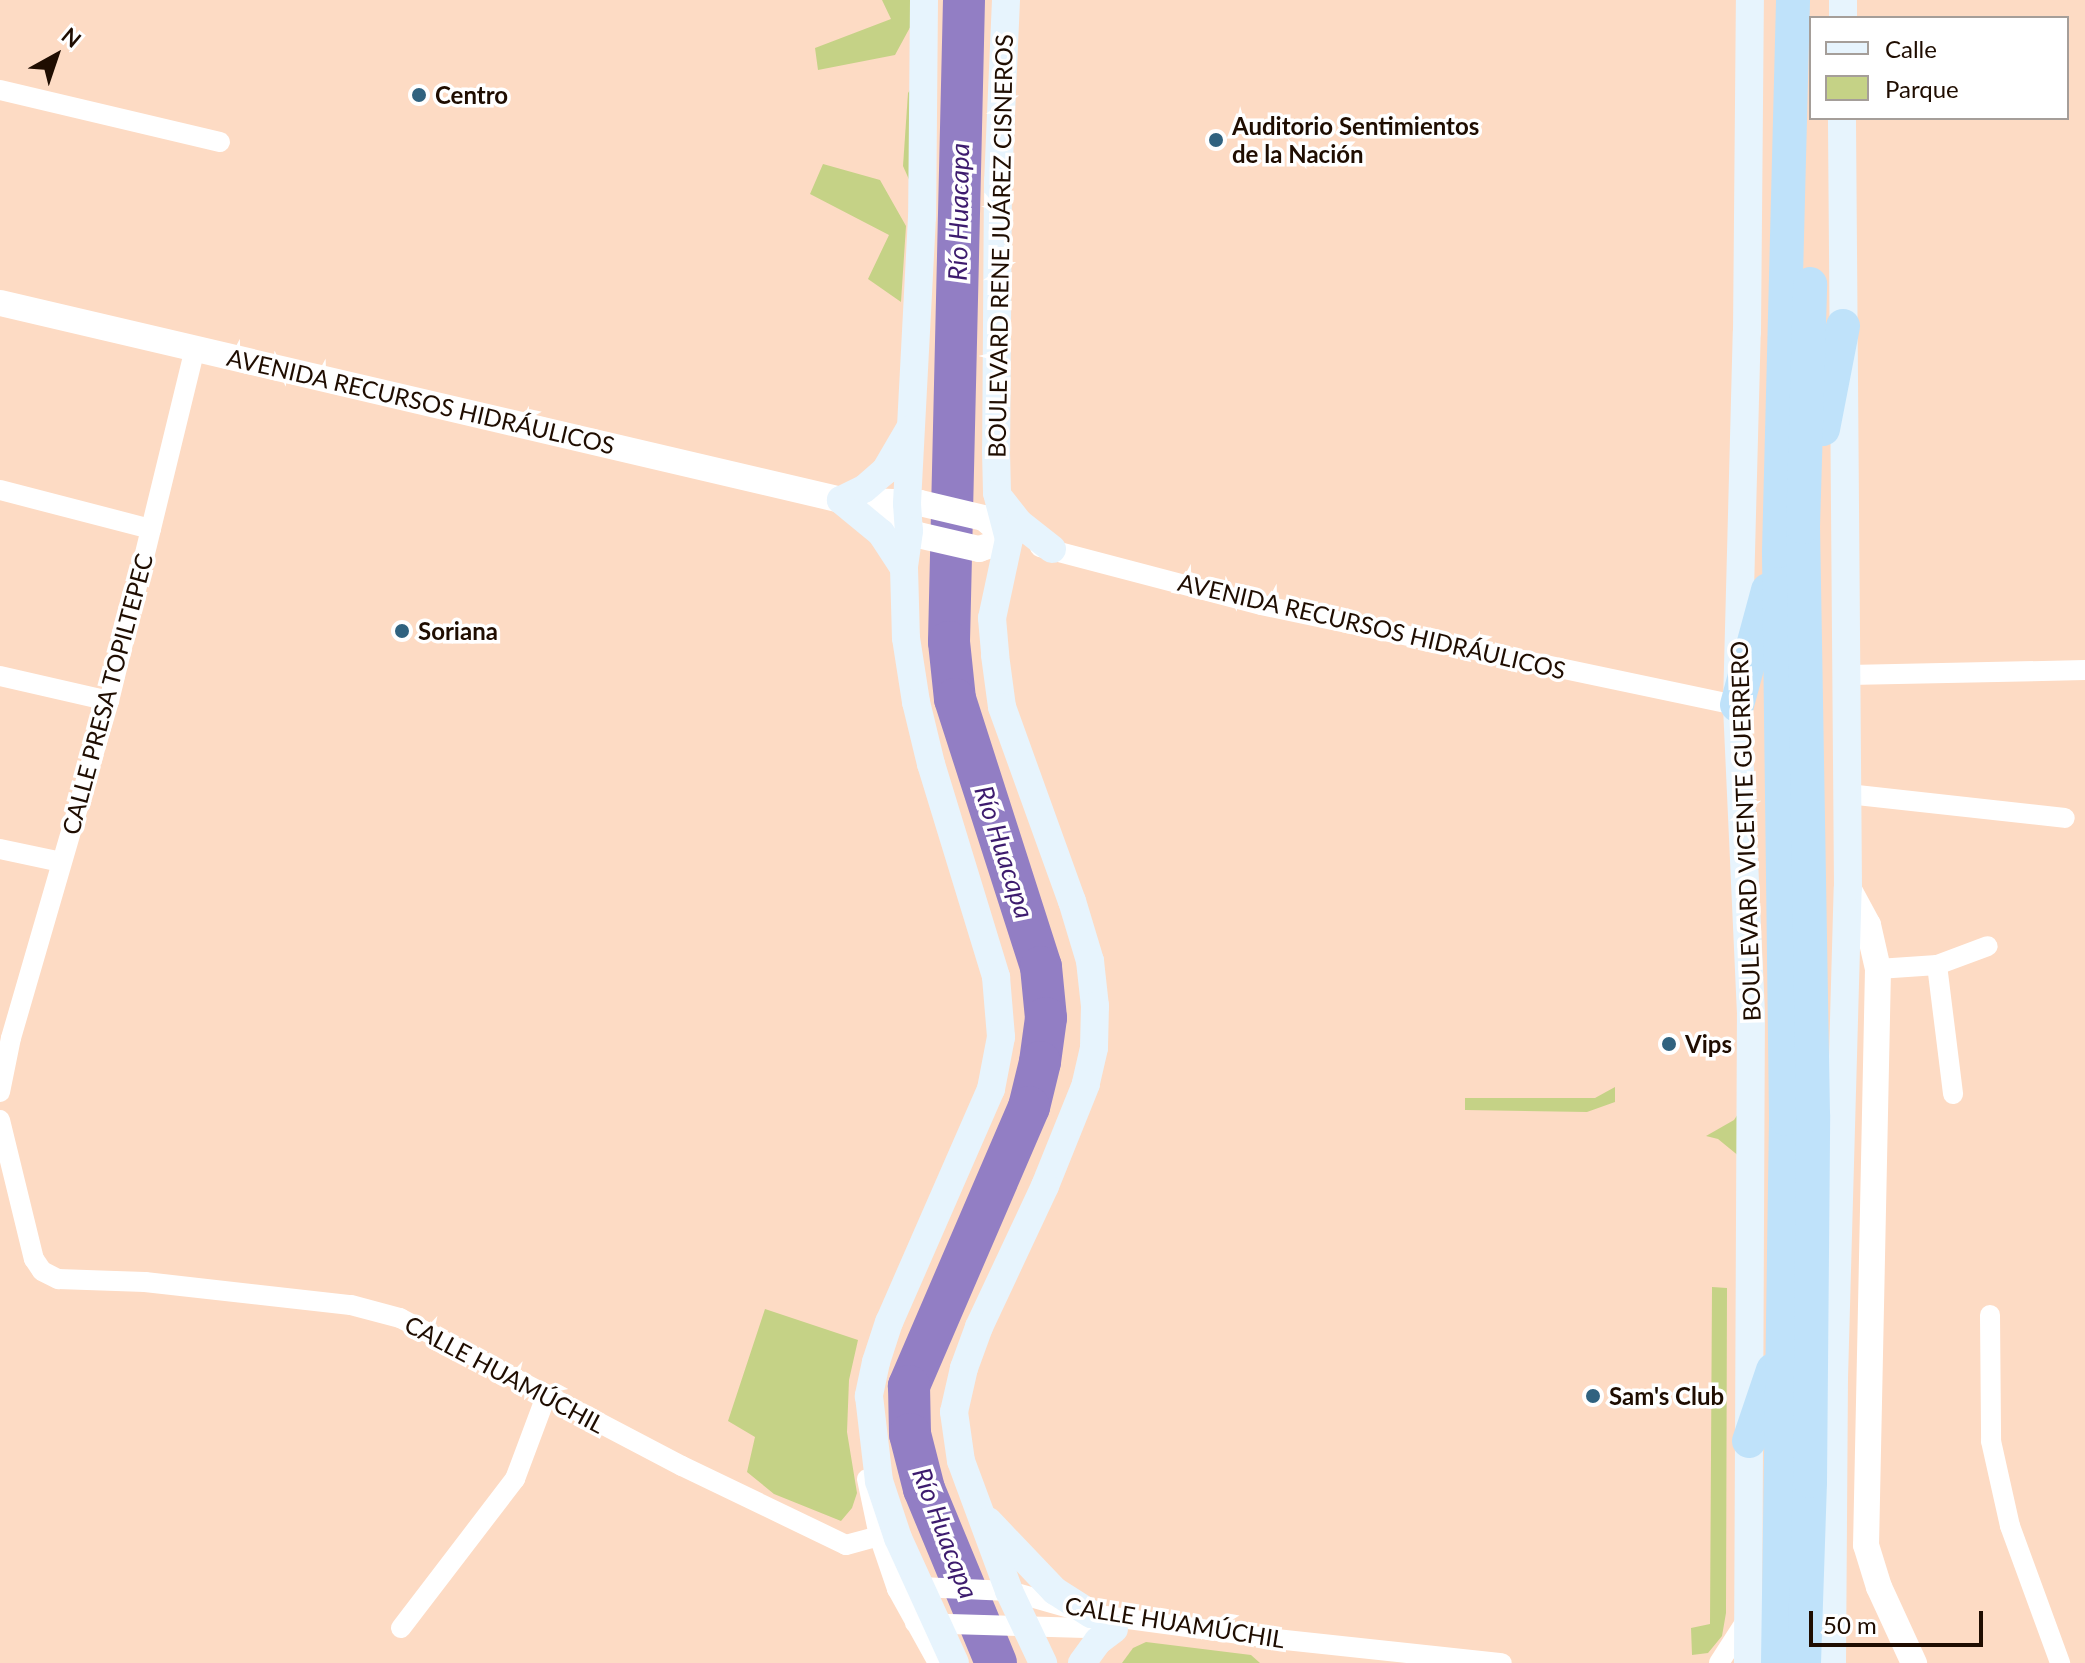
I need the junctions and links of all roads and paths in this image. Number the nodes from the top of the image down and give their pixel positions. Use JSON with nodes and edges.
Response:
{"nodes":[{"id":1,"x":924,"y":0,"type":"edge"},
{"id":2,"x":1006,"y":0,"type":"edge"},
{"id":3,"x":1750,"y":0,"type":"edge"},
{"id":4,"x":1793,"y":0,"type":"edge"},
{"id":5,"x":0,"y":90,"type":"edge"},
{"id":6,"x":1814,"y":120,"type":"edge"},
{"id":7,"x":1842,"y":120,"type":"edge"},
{"id":8,"x":220,"y":142,"type":"dead end"},
{"id":9,"x":0,"y":303,"type":"edge"},
{"id":10,"x":1843,"y":326,"type":"junction"},
{"id":11,"x":195,"y":348,"type":"junction"},
{"id":12,"x":912,"y":426,"type":"junction"},
{"id":13,"x":0,"y":490,"type":"edge"},
{"id":14,"x":841,"y":500,"type":"junction"},
{"id":15,"x":990,"y":505,"type":"junction"},
{"id":16,"x":913,"y":518,"type":"junction"},
{"id":17,"x":1803,"y":527,"type":"junction"},
{"id":18,"x":151,"y":529,"type":"junction"},
{"id":19,"x":1009,"y":539,"type":"junction"},
{"id":20,"x":1052,"y":549,"type":"junction"},
{"id":21,"x":1779,"y":551,"type":"junction"},
{"id":22,"x":904,"y":568,"type":"junction"},
{"id":23,"x":2085,"y":670,"type":"edge"},
{"id":24,"x":1849,"y":675,"type":"junction"},
{"id":25,"x":0,"y":676,"type":"edge"},
{"id":26,"x":109,"y":701,"type":"junction"},
{"id":27,"x":1737,"y":705,"type":"junction"},
{"id":28,"x":1848,"y":794,"type":"junction"},
{"id":29,"x":2065,"y":818,"type":"dead end"},
{"id":30,"x":0,"y":849,"type":"edge"},
{"id":31,"x":61,"y":862,"type":"junction"},
{"id":32,"x":1848,"y":888,"type":"junction"},
{"id":33,"x":1988,"y":946,"type":"dead end"},
{"id":34,"x":1937,"y":965,"type":"junction"},
{"id":35,"x":1878,"y":969,"type":"junction"},
{"id":36,"x":5,"y":1038,"type":"edge"},
{"id":37,"x":0,"y":1092,"type":"edge"},
{"id":38,"x":1953,"y":1094,"type":"dead end"},
{"id":39,"x":0,"y":1120,"type":"edge"},
{"id":40,"x":1990,"y":1315,"type":"dead end"},
{"id":41,"x":1780,"y":1347,"type":"junction"},
{"id":42,"x":546,"y":1396,"type":"junction"},
{"id":43,"x":869,"y":1396,"type":"junction"},
{"id":44,"x":1749,"y":1441,"type":"junction"},
{"id":45,"x":980,"y":1513,"type":"junction"},
{"id":46,"x":879,"y":1536,"type":"junction"},
{"id":47,"x":909,"y":1588,"type":"junction"},
{"id":48,"x":1009,"y":1591,"type":"junction"},
{"id":49,"x":1103,"y":1621,"type":"junction"},
{"id":50,"x":1746,"y":1621,"type":"junction"},
{"id":51,"x":926,"y":1624,"type":"junction"},
{"id":52,"x":1024,"y":1624,"type":"junction"},
{"id":53,"x":401,"y":1628,"type":"dead end"},
{"id":54,"x":938,"y":1663,"type":"edge"},
{"id":55,"x":955,"y":1663,"type":"edge"},
{"id":56,"x":1043,"y":1663,"type":"edge"},
{"id":57,"x":1082,"y":1663,"type":"edge"},
{"id":58,"x":1402,"y":1663,"type":"edge"},
{"id":59,"x":1502,"y":1663,"type":"edge"},
{"id":60,"x":1719,"y":1663,"type":"edge"},
{"id":61,"x":1748,"y":1663,"type":"edge"},
{"id":62,"x":1778,"y":1663,"type":"edge"},
{"id":63,"x":1804,"y":1663,"type":"edge"},
{"id":64,"x":1832,"y":1663,"type":"edge"},
{"id":65,"x":1914,"y":1663,"type":"edge"},
{"id":66,"x":2060,"y":1663,"type":"edge"}],
"edges":[{"from":1,"to":12,"type":"main road"},
{"from":2,"to":15,"type":"main road","name":"BOULEVARD RENE JUÁREZ CISNEROS"},
{"from":3,"to":27,"type":"main road","name":"BOULEVARD VICENTE GUERRERO"},
{"from":4,"to":21,"type":"highway","name":"BOULEVARD VICENTE GUERRERO"},
{"from":5,"to":8,"type":"street"},
{"from":6,"to":17,"type":"highway"},
{"from":7,"to":10,"type":"main road"},
{"from":9,"to":11,"type":"street","name":"AVENIDA RECURSOS HIDRÁULICOS"},
{"from":10,"to":17,"type":"highway"},
{"from":10,"to":24,"type":"main road"},
{"from":11,"to":14,"type":"street","name":"AVENIDA RECURSOS HIDRÁULICOS"},
{"from":11,"to":18,"type":"street","name":"CALLE PRESA TOPILTEPEC"},
{"from":12,"to":14,"type":"main road"},
{"from":12,"to":16,"type":"main road"},
{"from":13,"to":18,"type":"street"},
{"from":14,"to":16,"type":"street","name":"AVENIDA RECURSOS HIDRÁULICOS"},
{"from":14,"to":22,"type":"main road"},
{"from":15,"to":16,"type":"street","name":"AVENIDA RECURSOS HIDRÁULICOS"},
{"from":15,"to":19,"type":"main road","name":"BOULEVARD RENE JUÁREZ CISNEROS"},
{"from":15,"to":20,"type":"main road"},
{"from":16,"to":19,"type":"street","name":"AVENIDA RECURSOS HIDRÁULICOS"},
{"from":16,"to":22,"type":"main road"},
{"from":17,"to":63,"type":"highway"},
{"from":18,"to":26,"type":"street","name":"CALLE PRESA TOPILTEPEC"},
{"from":19,"to":20,"type":"street","name":"AVENIDA RECURSOS HIDRÁULICOS"},
{"from":19,"to":45,"type":"main road"},
{"from":20,"to":27,"type":"street","name":"AVENIDA RECURSOS HIDRÁULICOS"},
{"from":21,"to":27,"type":"highway"},
{"from":21,"to":41,"type":"highway","name":"BOULEVARD VICENTE GUERRERO"},
{"from":22,"to":43,"type":"main road"},
{"from":23,"to":24,"type":"street"},
{"from":24,"to":28,"type":"main road"},
{"from":25,"to":26,"type":"street"},
{"from":26,"to":31,"type":"street","name":"CALLE PRESA TOPILTEPEC"},
{"from":27,"to":44,"type":"main road","name":"BOULEVARD VICENTE GUERRERO"},
{"from":28,"to":29,"type":"street"},
{"from":28,"to":32,"type":"main road"},
{"from":30,"to":31,"type":"street"},
{"from":31,"to":36,"type":"street","name":"CALLE PRESA TOPILTEPEC"},
{"from":32,"to":35,"type":"street"},
{"from":32,"to":64,"type":"main road"},
{"from":33,"to":34,"type":"street"},
{"from":34,"to":35,"type":"street"},
{"from":34,"to":38,"type":"street"},
{"from":35,"to":65,"type":"street"},
{"from":36,"to":37,"type":"street","name":"CALLE PRESA TOPILTEPEC"},
{"from":39,"to":42,"type":"street","name":"CALLE HUAMÚCHIL"},
{"from":40,"to":66,"type":"street"},
{"from":41,"to":44,"type":"highway"},
{"from":41,"to":62,"type":"highway","name":"BOULEVARD VICENTE GUERRERO"},
{"from":42,"to":46,"type":"street","name":"CALLE HUAMÚCHIL"},
{"from":42,"to":53,"type":"street"},
{"from":43,"to":46,"type":"street"},
{"from":43,"to":47,"type":"main road"},
{"from":44,"to":50,"type":"main road","name":"BOULEVARD VICENTE GUERRERO"},
{"from":45,"to":48,"type":"main road"},
{"from":45,"to":49,"type":"main road"},
{"from":46,"to":47,"type":"street"},
{"from":47,"to":48,"type":"street","name":"CALLE HUAMÚCHIL"},
{"from":47,"to":51,"type":"main road"},
{"from":48,"to":49,"type":"street","name":"CALLE HUAMÚCHIL"},
{"from":48,"to":52,"type":"main road"},
{"from":49,"to":52,"type":"street","name":"CALLE HUAMÚCHIL"},
{"from":49,"to":57,"type":"main road"},
{"from":49,"to":58,"type":"street","name":"CALLE HUAMÚCHIL"},
{"from":49,"to":59,"type":"street","name":"CALLE HUAMÚCHIL"},
{"from":50,"to":60,"type":"street"},
{"from":50,"to":61,"type":"main road","name":"BOULEVARD VICENTE GUERRERO"},
{"from":51,"to":52,"type":"street","name":"CALLE HUAMÚCHIL"},
{"from":51,"to":54,"type":"street"},
{"from":51,"to":55,"type":"main road"},
{"from":52,"to":56,"type":"main road"}]}
